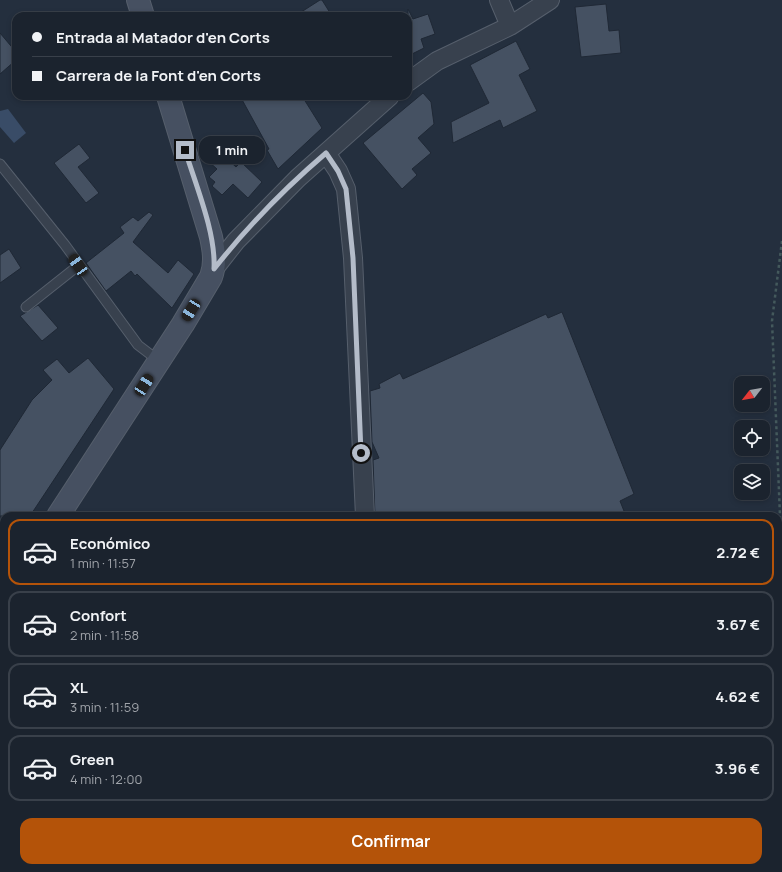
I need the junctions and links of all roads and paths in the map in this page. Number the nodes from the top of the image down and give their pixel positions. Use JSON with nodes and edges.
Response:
{"nodes":[{"id":1,"x":138,"y":0,"type":"edge"},
{"id":2,"x":499,"y":0,"type":"edge"},
{"id":3,"x":550,"y":0,"type":"edge"},
{"id":4,"x":142,"y":12,"type":"edge"},
{"id":5,"x":510,"y":26,"type":"junction"},
{"id":6,"x":412,"y":79,"type":"edge"},
{"id":7,"x":169,"y":100,"type":"edge"},
{"id":8,"x":386,"y":100,"type":"edge"},
{"id":9,"x":326,"y":153,"type":"junction"},
{"id":10,"x":0,"y":164,"type":"edge"},
{"id":11,"x":782,"y":241,"type":"edge"},
{"id":12,"x":78,"y":265,"type":"junction"},
{"id":13,"x":214,"y":269,"type":"junction"},
{"id":14,"x":26,"y":307,"type":"dead end"},
{"id":15,"x":159,"y":362,"type":"junction"},
{"id":16,"x":61,"y":512,"type":"edge"},
{"id":17,"x":365,"y":512,"type":"edge"},
{"id":18,"x":780,"y":512,"type":"edge"}],
"edges":[{"from":1,"to":4,"type":"street"},
{"from":2,"to":5,"type":"street"},
{"from":3,"to":5,"type":"street"},
{"from":5,"to":6,"type":"street"},
{"from":7,"to":13,"type":"street"},
{"from":8,"to":9,"type":"street"},
{"from":9,"to":13,"type":"street"},
{"from":9,"to":17,"type":"street"},
{"from":10,"to":12,"type":"lane"},
{"from":11,"to":18,"type":"path"},
{"from":12,"to":14,"type":"lane"},
{"from":12,"to":15,"type":"lane"},
{"from":13,"to":15,"type":"street"},
{"from":15,"to":16,"type":"street"}]}
